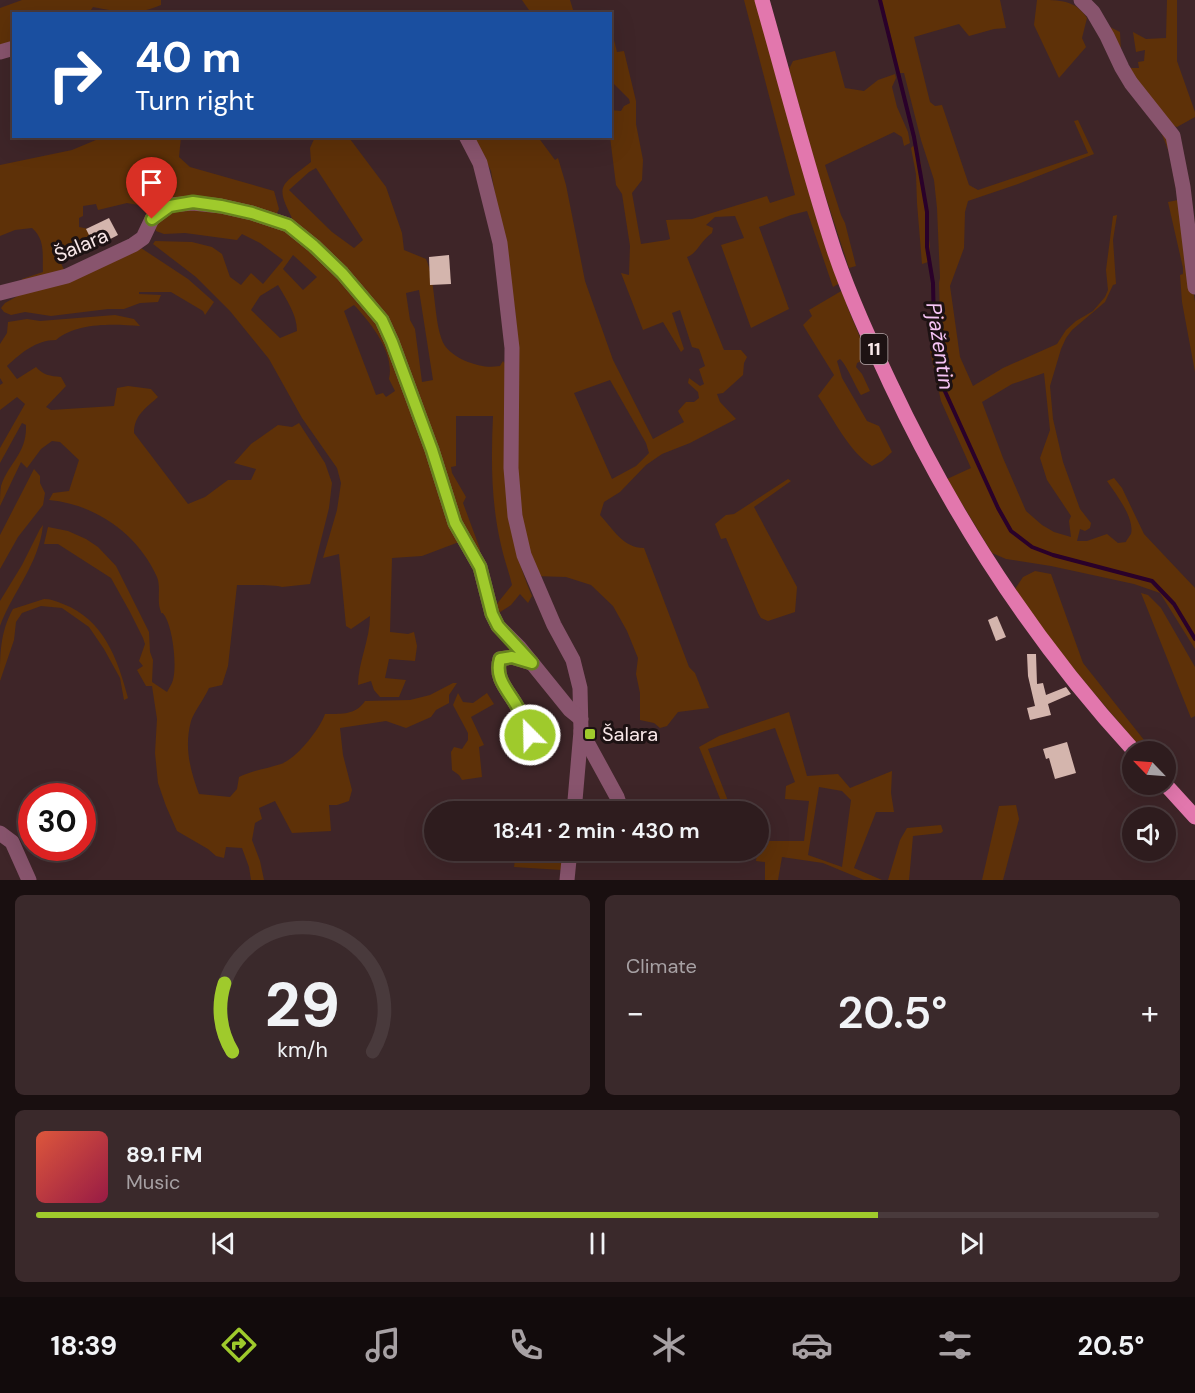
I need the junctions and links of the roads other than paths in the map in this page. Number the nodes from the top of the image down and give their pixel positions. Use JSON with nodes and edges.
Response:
{"nodes":[{"id":1,"x":762,"y":0,"type":"edge"},
{"id":2,"x":1081,"y":0,"type":"edge"},
{"id":3,"x":467,"y":138,"type":"edge"},
{"id":4,"x":1195,"y":287,"type":"edge"},
{"id":5,"x":0,"y":293,"type":"edge"},
{"id":6,"x":532,"y":663,"type":"junction"},
{"id":7,"x":581,"y":725,"type":"junction"},
{"id":8,"x":530,"y":735,"type":"dead end"},
{"id":9,"x":1125,"y":741,"type":"edge"},
{"id":10,"x":1175,"y":795,"type":"edge"},
{"id":11,"x":575,"y":801,"type":"edge"},
{"id":12,"x":618,"y":801,"type":"edge"},
{"id":13,"x":1195,"y":818,"type":"edge"},
{"id":14,"x":0,"y":833,"type":"edge"},
{"id":15,"x":569,"y":861,"type":"edge"},
{"id":16,"x":29,"y":880,"type":"edge"},
{"id":17,"x":567,"y":880,"type":"edge"}],
"edges":[{"from":1,"to":9,"type":"main road","number":"11"},
{"from":2,"to":4,"type":"street"},
{"from":3,"to":7,"type":"street"},
{"from":5,"to":6,"type":"street","name":"Šalara"},
{"from":6,"to":7,"type":"street","name":"Šalara"},
{"from":6,"to":8,"type":"street"},
{"from":7,"to":11,"type":"street"},
{"from":7,"to":12,"type":"street"},
{"from":10,"to":13,"type":"main road"},
{"from":14,"to":16,"type":"street"},
{"from":15,"to":17,"type":"street"}]}
